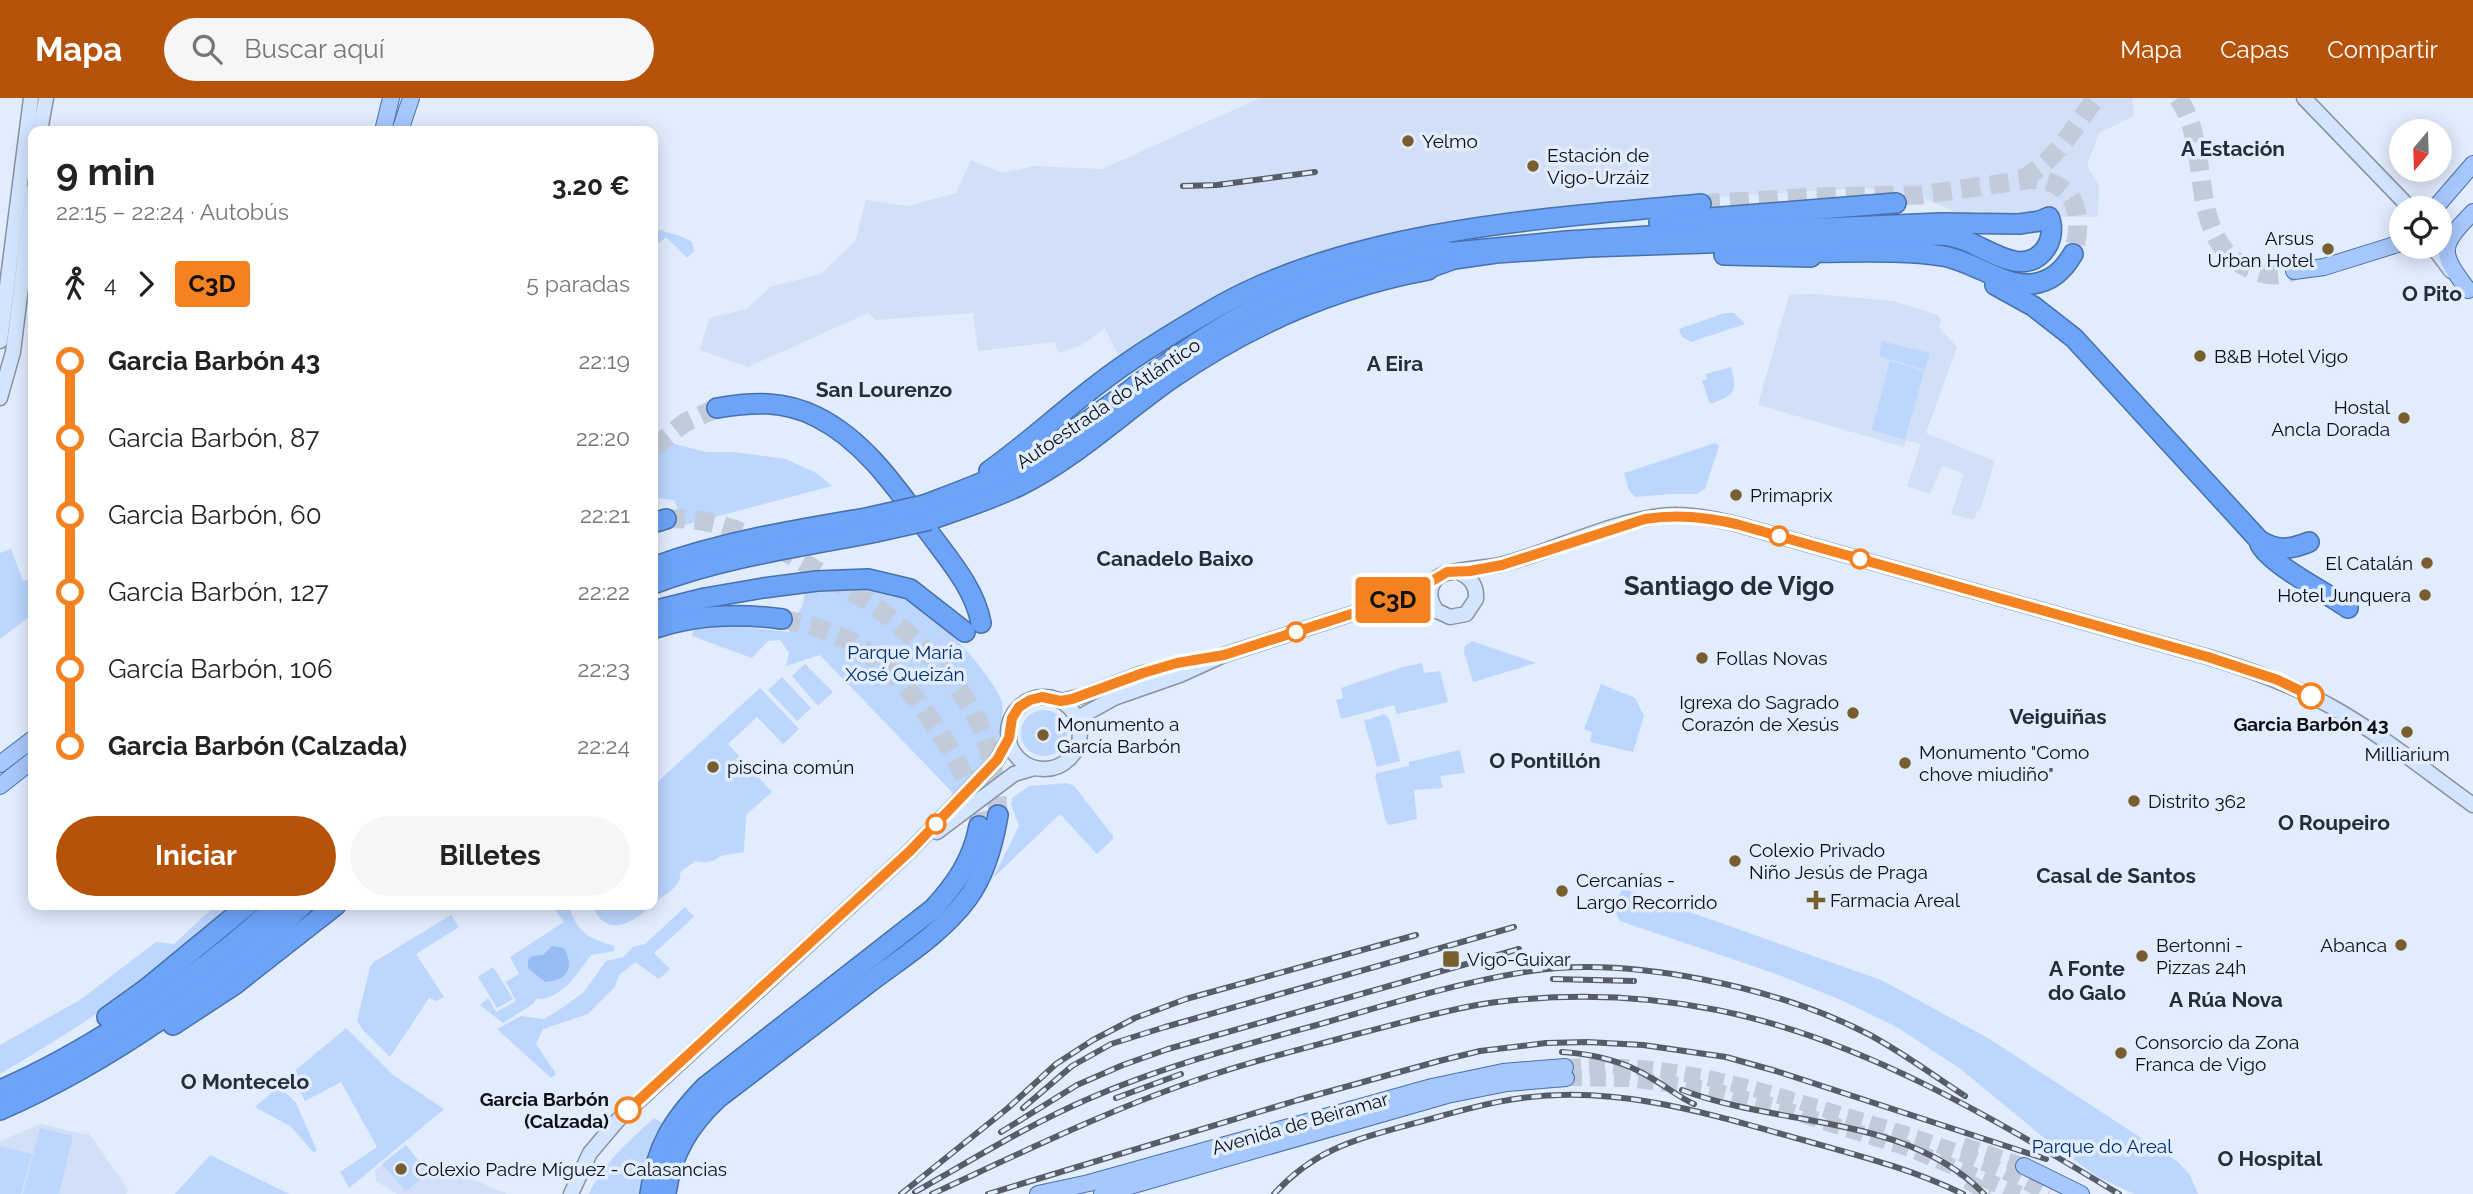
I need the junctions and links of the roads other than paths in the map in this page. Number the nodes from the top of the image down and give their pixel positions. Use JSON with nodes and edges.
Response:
{"nodes":[{"id":1,"x":31,"y":98,"type":"edge"},
{"id":2,"x":46,"y":98,"type":"edge"},
{"id":3,"x":391,"y":98,"type":"edge"},
{"id":4,"x":411,"y":98,"type":"edge"},
{"id":5,"x":2304,"y":98,"type":"edge"},
{"id":6,"x":41,"y":126,"type":"edge"},
{"id":7,"x":384,"y":126,"type":"edge"},
{"id":8,"x":402,"y":126,"type":"edge"},
{"id":9,"x":2473,"y":164,"type":"edge"},
{"id":10,"x":2398,"y":196,"type":"edge"},
{"id":11,"x":2445,"y":196,"type":"edge"},
{"id":12,"x":1896,"y":203,"type":"dead end"},
{"id":13,"x":1701,"y":204,"type":"tunnel mouth"},
{"id":14,"x":2473,"y":212,"type":"edge"},
{"id":15,"x":28,"y":230,"type":"edge"},
{"id":16,"x":2389,"y":247,"type":"edge"},
{"id":17,"x":1434,"y":254,"type":"junction"},
{"id":18,"x":2073,"y":254,"type":"tunnel mouth"},
{"id":19,"x":1724,"y":255,"type":"junction"},
{"id":20,"x":2441,"y":259,"type":"edge"},
{"id":21,"x":2294,"y":271,"type":"tunnel mouth"},
{"id":22,"x":1418,"y":272,"type":"junction"},
{"id":23,"x":2471,"y":292,"type":"edge"},
{"id":24,"x":0,"y":341,"type":"edge"},
{"id":25,"x":0,"y":398,"type":"edge"},
{"id":26,"x":717,"y":408,"type":"tunnel mouth"},
{"id":27,"x":960,"y":491,"type":"junction"},
{"id":28,"x":927,"y":513,"type":"junction"},
{"id":29,"x":871,"y":525,"type":"junction"},
{"id":30,"x":2256,"y":538,"type":"junction"},
{"id":31,"x":2309,"y":542,"type":"dead end"},
{"id":32,"x":658,"y":565,"type":"edge"},
{"id":33,"x":1502,"y":565,"type":"junction"},
{"id":34,"x":1458,"y":572,"type":"junction"},
{"id":35,"x":658,"y":582,"type":"edge"},
{"id":36,"x":1433,"y":582,"type":"junction"},
{"id":37,"x":1476,"y":590,"type":"junction"},
{"id":38,"x":1407,"y":596,"type":"junction"},
{"id":39,"x":1431,"y":601,"type":"junction"},
{"id":40,"x":2348,"y":608,"type":"dead end"},
{"id":41,"x":658,"y":610,"type":"edge"},
{"id":42,"x":782,"y":619,"type":"tunnel mouth"},
{"id":43,"x":658,"y":627,"type":"edge"},
{"id":44,"x":1224,"y":655,"type":"junction"},
{"id":45,"x":1061,"y":701,"type":"junction"},
{"id":46,"x":1080,"y":724,"type":"junction"},
{"id":47,"x":1009,"y":738,"type":"junction"},
{"id":48,"x":28,"y":743,"type":"edge"},
{"id":49,"x":0,"y":764,"type":"edge"},
{"id":50,"x":28,"y":764,"type":"edge"},
{"id":51,"x":1034,"y":768,"type":"junction"},
{"id":52,"x":0,"y":786,"type":"edge"},
{"id":53,"x":2473,"y":805,"type":"edge"},
{"id":54,"x":998,"y":815,"type":"tunnel mouth"},
{"id":55,"x":979,"y":827,"type":"tunnel mouth"},
{"id":56,"x":910,"y":851,"type":"junction"},
{"id":57,"x":959,"y":894,"type":"junction"},
{"id":58,"x":242,"y":910,"type":"edge"},
{"id":59,"x":271,"y":910,"type":"edge"},
{"id":60,"x":297,"y":910,"type":"edge"},
{"id":61,"x":324,"y":910,"type":"edge"},
{"id":62,"x":329,"y":910,"type":"edge"},
{"id":63,"x":313,"y":922,"type":"junction"},
{"id":64,"x":66,"y":1055,"type":"junction"},
{"id":65,"x":1565,"y":1073,"type":"tunnel mouth"},
{"id":66,"x":65,"y":1078,"type":"junction"},
{"id":67,"x":0,"y":1090,"type":"edge"},
{"id":68,"x":0,"y":1110,"type":"edge"},
{"id":69,"x":1274,"y":1138,"type":"junction"},
{"id":70,"x":2024,"y":1166,"type":"tunnel mouth"},
{"id":71,"x":570,"y":1194,"type":"edge"},
{"id":72,"x":650,"y":1194,"type":"edge"},
{"id":73,"x":666,"y":1194,"type":"edge"},
{"id":74,"x":1038,"y":1194,"type":"edge"},
{"id":75,"x":1102,"y":1194,"type":"edge"},
{"id":76,"x":2081,"y":1194,"type":"edge"}],
"edges":[{"from":1,"to":24,"type":"main road"},
{"from":2,"to":6,"type":"main road"},
{"from":3,"to":7,"type":"main road"},
{"from":4,"to":8,"type":"main road"},
{"from":5,"to":10,"type":"main road"},
{"from":9,"to":11,"type":"main road"},
{"from":12,"to":17,"type":"highway"},
{"from":13,"to":27,"type":"highway"},
{"from":14,"to":23,"type":"main road"},
{"from":15,"to":25,"type":"main road"},
{"from":16,"to":21,"type":"main road"},
{"from":17,"to":22,"type":"highway"},
{"from":17,"to":27,"type":"highway","name":"Autoestrada do Atlántico"},
{"from":18,"to":19,"type":"highway"},
{"from":19,"to":22,"type":"highway"},
{"from":19,"to":30,"type":"highway"},
{"from":20,"to":23,"type":"main road"},
{"from":22,"to":28,"type":"highway","name":"Autoestrada do Atlántico"},
{"from":26,"to":41,"type":"highway"},
{"from":27,"to":28,"type":"highway","name":"Autoestrada do Atlántico"},
{"from":28,"to":29,"type":"highway","name":"Autoestrada do Atlántico","bridge":true},
{"from":29,"to":32,"type":"highway","name":"Autoestrada do Atlántico"},
{"from":29,"to":35,"type":"highway","name":"Autoestrada do Atlántico"},
{"from":30,"to":31,"type":"highway"},
{"from":30,"to":40,"type":"highway"},
{"from":33,"to":34,"type":"main road"},
{"from":33,"to":37,"type":"main road"},
{"from":33,"to":53,"type":"main road"},
{"from":34,"to":36,"type":"main road"},
{"from":34,"to":37,"type":"main road"},
{"from":36,"to":38,"type":"main road"},
{"from":36,"to":39,"type":"main road"},
{"from":37,"to":39,"type":"main road"},
{"from":38,"to":39,"type":"main road"},
{"from":38,"to":44,"type":"main road"},
{"from":42,"to":43,"type":"highway"},
{"from":44,"to":45,"type":"main road"},
{"from":44,"to":46,"type":"main road"},
{"from":45,"to":46,"type":"main road"},
{"from":45,"to":47,"type":"main road"},
{"from":46,"to":51,"type":"main road"},
{"from":47,"to":51,"type":"main road"},
{"from":47,"to":56,"type":"main road"},
{"from":48,"to":49,"type":"main road"},
{"from":50,"to":52,"type":"main road"},
{"from":51,"to":56,"type":"main road"},
{"from":54,"to":57,"type":"highway"},
{"from":55,"to":57,"type":"highway"},
{"from":56,"to":71,"type":"main road"},
{"from":57,"to":72,"type":"highway"},
{"from":57,"to":73,"type":"highway"},
{"from":58,"to":64,"type":"highway"},
{"from":59,"to":64,"type":"highway"},
{"from":60,"to":66,"type":"highway"},
{"from":61,"to":63,"type":"highway"},
{"from":62,"to":63,"type":"highway"},
{"from":63,"to":66,"type":"highway"},
{"from":64,"to":67,"type":"highway"},
{"from":65,"to":69,"type":"main road","name":"Avenida de Beiramar"},
{"from":66,"to":68,"type":"highway"},
{"from":69,"to":74,"type":"main road","name":"Avenida de Beiramar"},
{"from":69,"to":75,"type":"main road","name":"Avenida de Beiramar"},
{"from":70,"to":76,"type":"main road"}]}
